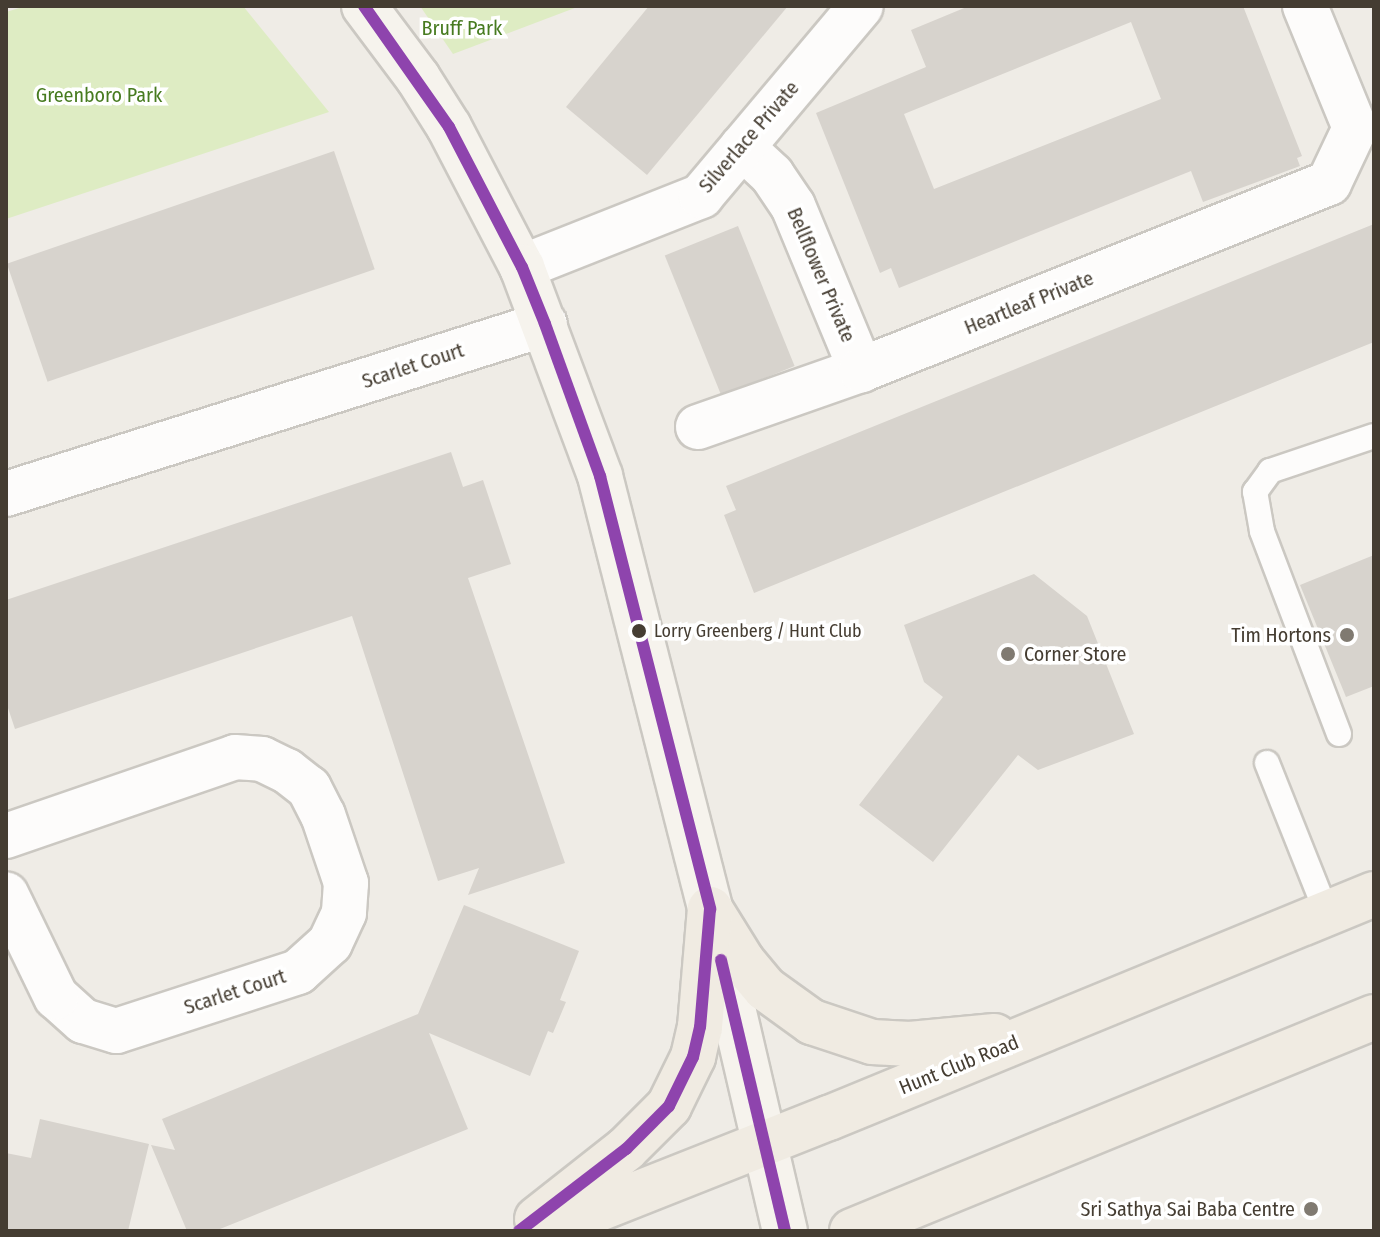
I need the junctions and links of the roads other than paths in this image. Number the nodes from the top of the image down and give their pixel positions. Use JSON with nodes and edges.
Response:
{"nodes":[{"id":1,"x":364,"y":6,"type":"edge"},
{"id":2,"x":861,"y":6,"type":"edge"},
{"id":3,"x":1305,"y":6,"type":"edge"},
{"id":4,"x":742,"y":147,"type":"junction"},
{"id":5,"x":522,"y":267,"type":"junction"},
{"id":6,"x":545,"y":324,"type":"junction"},
{"id":7,"x":861,"y":370,"type":"junction"},
{"id":8,"x":698,"y":427,"type":"dead end"},
{"id":9,"x":1374,"y":436,"type":"edge"},
{"id":10,"x":6,"y":494,"type":"edge"},
{"id":11,"x":1339,"y":734,"type":"dead end"},
{"id":12,"x":1267,"y":763,"type":"dead end"},
{"id":13,"x":6,"y":836,"type":"edge"},
{"id":14,"x":6,"y":894,"type":"edge"},
{"id":15,"x":1374,"y":894,"type":"edge"},
{"id":16,"x":710,"y":909,"type":"junction"},
{"id":17,"x":1327,"y":914,"type":"junction"},
{"id":18,"x":1374,"y":1017,"type":"edge"},
{"id":19,"x":1041,"y":1031,"type":"junction"},
{"id":20,"x":764,"y":1144,"type":"junction"},
{"id":21,"x":519,"y":1231,"type":"edge"},
{"id":22,"x":543,"y":1231,"type":"edge"},
{"id":23,"x":785,"y":1231,"type":"edge"},
{"id":24,"x":852,"y":1231,"type":"edge"}],
"edges":[{"from":1,"to":5,"type":"street"},
{"from":2,"to":4,"type":"street","name":"Silverlace Private"},
{"from":3,"to":7,"type":"street","name":"Heartleaf Private"},
{"from":4,"to":5,"type":"street","name":"Silverlace Private"},
{"from":4,"to":7,"type":"street","name":"Bellflower Private"},
{"from":5,"to":6,"type":"street"},
{"from":6,"to":10,"type":"street","name":"Scarlet Court"},
{"from":6,"to":16,"type":"street"},
{"from":7,"to":8,"type":"street","name":"Heartleaf Private"},
{"from":9,"to":11,"type":"lane"},
{"from":12,"to":17,"type":"lane"},
{"from":13,"to":14,"type":"street","name":"Scarlet Court"},
{"from":15,"to":17,"type":"main road","name":"Hunt Club Road"},
{"from":16,"to":19,"type":"main road"},
{"from":16,"to":20,"type":"street"},
{"from":16,"to":21,"type":"main road"},
{"from":17,"to":19,"type":"main road","name":"Hunt Club Road"},
{"from":18,"to":24,"type":"main road"},
{"from":19,"to":20,"type":"main road","name":"Hunt Club Road"},
{"from":20,"to":22,"type":"main road","name":"Hunt Club Road"},
{"from":20,"to":23,"type":"street"}]}
